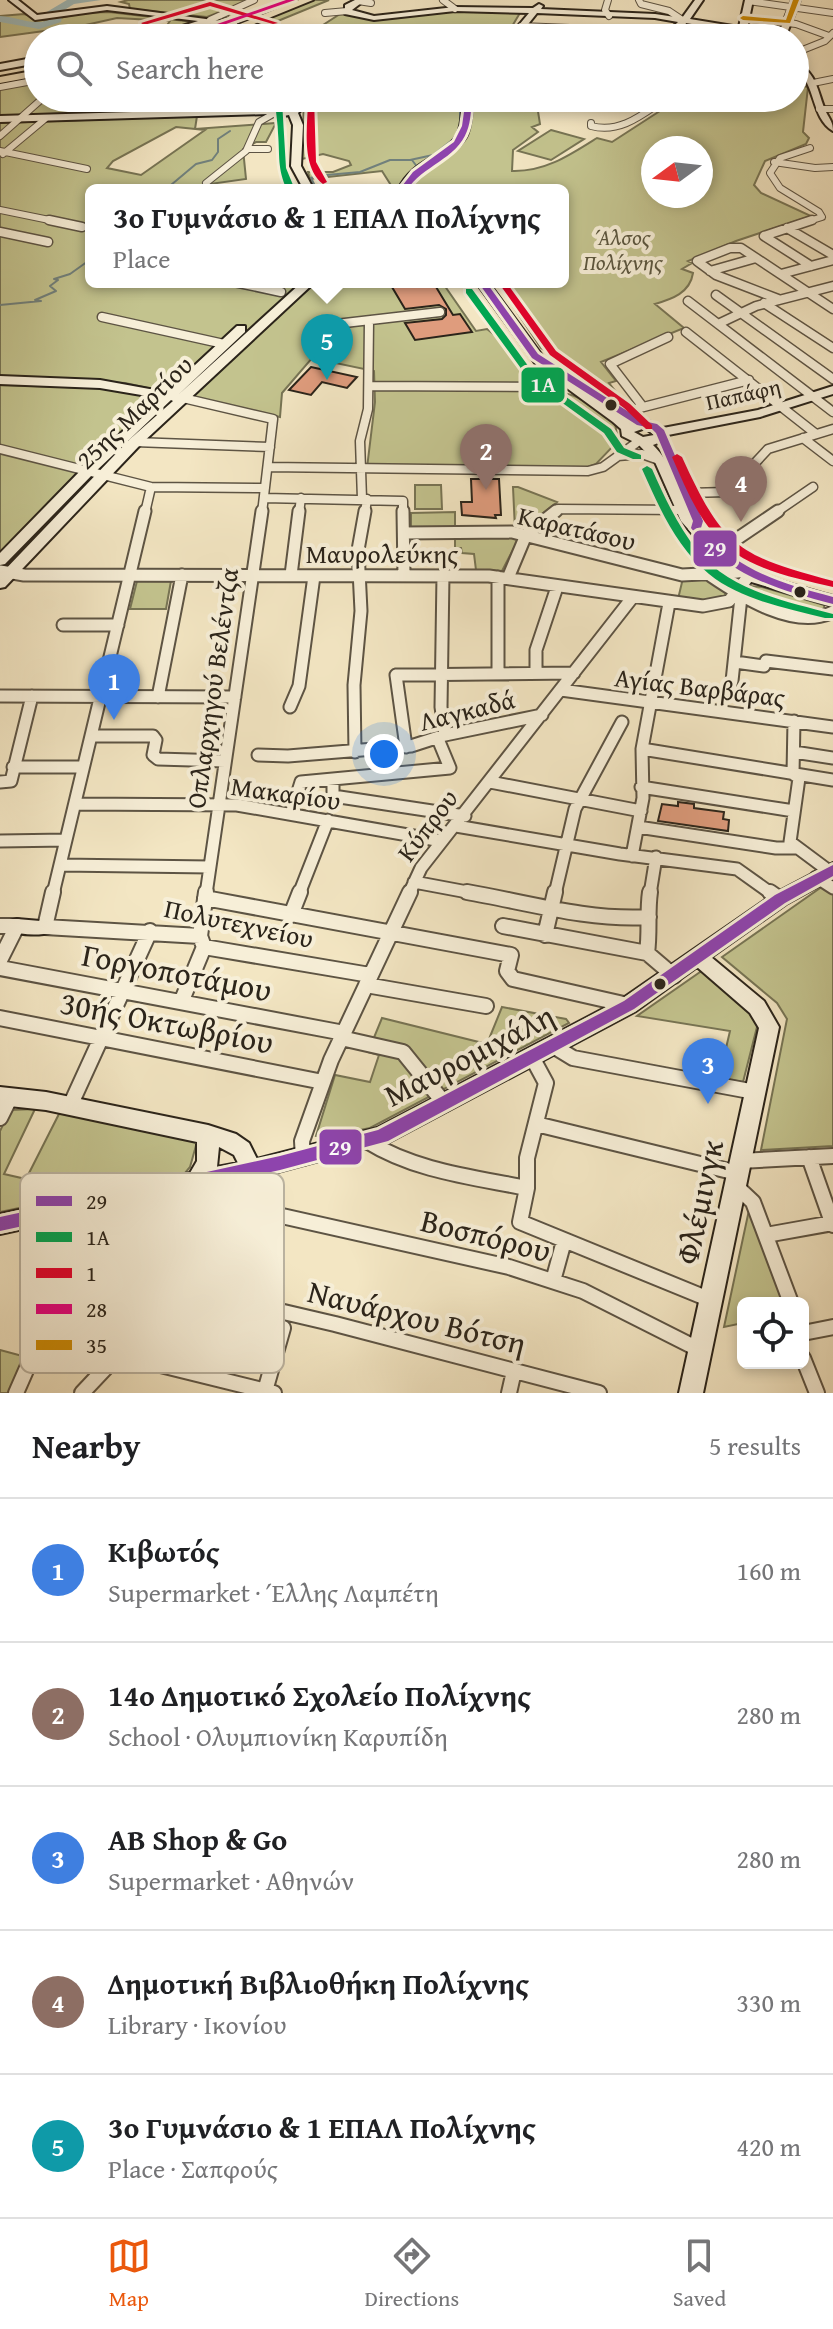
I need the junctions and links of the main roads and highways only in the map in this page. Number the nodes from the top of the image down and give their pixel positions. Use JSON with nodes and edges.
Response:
{"nodes":[{"id":1,"x":292,"y":0,"type":"edge"},
{"id":2,"x":308,"y":0,"type":"edge"},
{"id":3,"x":243,"y":24,"type":"edge"},
{"id":4,"x":245,"y":24,"type":"edge"},
{"id":5,"x":24,"y":74,"type":"edge"},
{"id":6,"x":0,"y":78,"type":"edge"}],
"edges":[{"from":1,"to":3,"type":"highway"},
{"from":2,"to":4,"type":"highway"},
{"from":5,"to":6,"type":"highway"}]}
